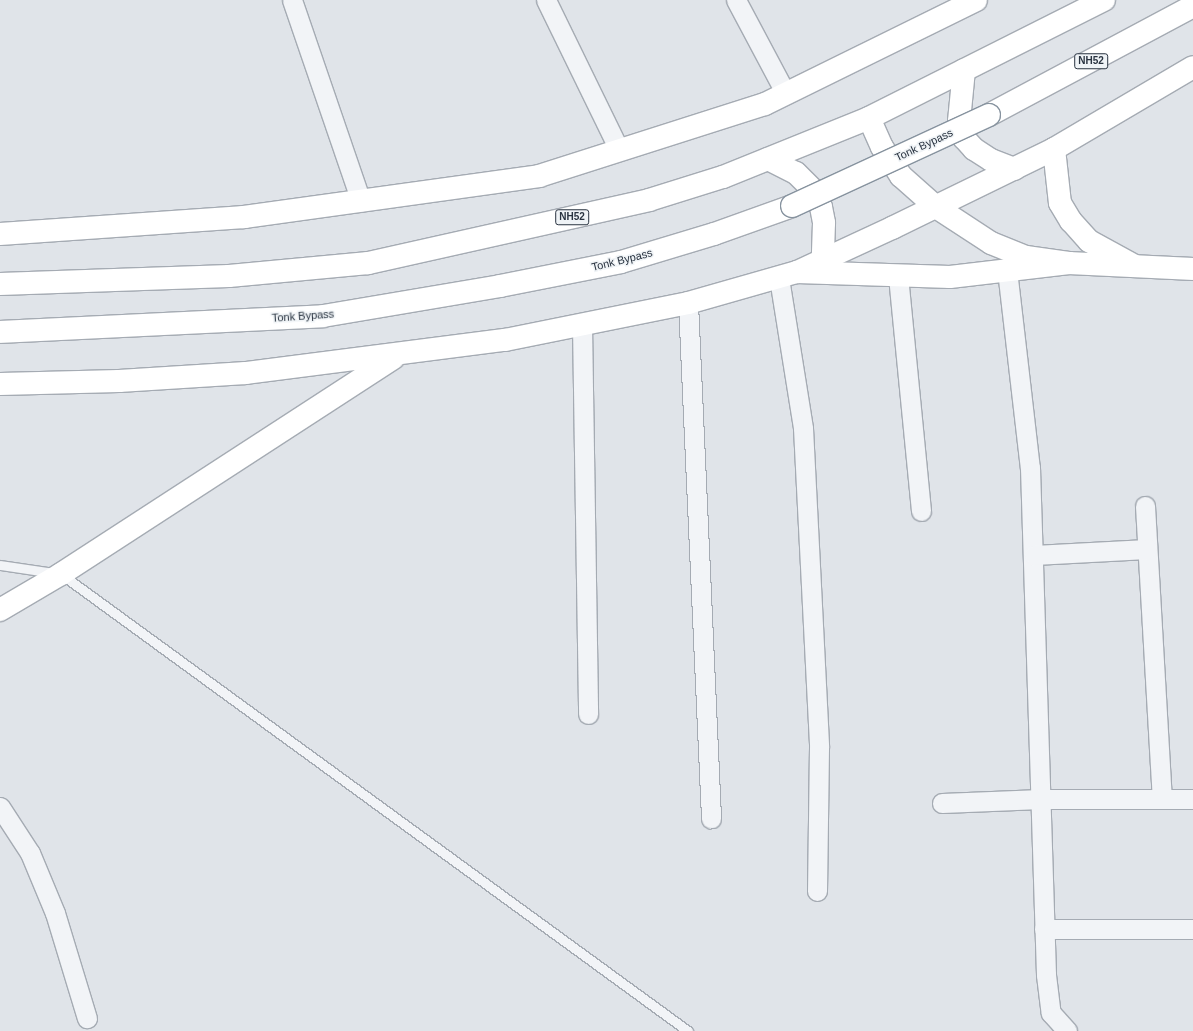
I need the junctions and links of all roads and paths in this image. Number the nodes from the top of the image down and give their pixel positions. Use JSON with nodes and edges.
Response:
{"nodes":[{"id":1,"x":292,"y":0,"type":"edge"},
{"id":2,"x":546,"y":0,"type":"edge"},
{"id":3,"x":736,"y":0,"type":"edge"},
{"id":4,"x":976,"y":0,"type":"edge"},
{"id":5,"x":1104,"y":0,"type":"edge"},
{"id":6,"x":1193,"y":6,"type":"edge"},
{"id":7,"x":1193,"y":67,"type":"edge"},
{"id":8,"x":964,"y":70,"type":"junction"},
{"id":9,"x":786,"y":94,"type":"junction"},
{"id":10,"x":869,"y":118,"type":"junction"},
{"id":11,"x":1054,"y":149,"type":"junction"},
{"id":12,"x":619,"y":150,"type":"junction"},
{"id":13,"x":768,"y":159,"type":"junction"},
{"id":14,"x":1014,"y":169,"type":"junction"},
{"id":15,"x":361,"y":200,"type":"junction"},
{"id":16,"x":936,"y":207,"type":"junction"},
{"id":17,"x":0,"y":234,"type":"edge"},
{"id":18,"x":823,"y":260,"type":"junction"},
{"id":19,"x":1069,"y":263,"type":"junction"},
{"id":20,"x":1135,"y":266,"type":"junction"},
{"id":21,"x":1193,"y":269,"type":"edge"},
{"id":22,"x":1007,"y":270,"type":"junction"},
{"id":23,"x":788,"y":275,"type":"junction"},
{"id":24,"x":898,"y":276,"type":"junction"},
{"id":25,"x":0,"y":284,"type":"edge"},
{"id":26,"x":688,"y":303,"type":"junction"},
{"id":27,"x":582,"y":325,"type":"junction"},
{"id":28,"x":0,"y":332,"type":"edge"},
{"id":29,"x":396,"y":356,"type":"junction"},
{"id":30,"x":0,"y":384,"type":"edge"},
{"id":31,"x":1145,"y":506,"type":"dead end"},
{"id":32,"x":921,"y":511,"type":"dead end"},
{"id":33,"x":1147,"y":549,"type":"junction"},
{"id":34,"x":1034,"y":555,"type":"junction"},
{"id":35,"x":0,"y":565,"type":"edge"},
{"id":36,"x":61,"y":574,"type":"junction"},
{"id":37,"x":0,"y":610,"type":"edge"},
{"id":38,"x":588,"y":714,"type":"dead end"},
{"id":39,"x":1041,"y":799,"type":"junction"},
{"id":40,"x":1162,"y":799,"type":"junction"},
{"id":41,"x":1193,"y":799,"type":"edge"},
{"id":42,"x":942,"y":804,"type":"dead end"},
{"id":43,"x":0,"y":807,"type":"edge"},
{"id":44,"x":711,"y":818,"type":"dead end"},
{"id":45,"x":817,"y":891,"type":"dead end"},
{"id":46,"x":1044,"y":929,"type":"junction"},
{"id":47,"x":1193,"y":929,"type":"edge"},
{"id":48,"x":87,"y":1018,"type":"dead end"},
{"id":49,"x":1060,"y":1029,"type":"edge"},
{"id":50,"x":688,"y":1031,"type":"edge"}],
"edges":[{"from":1,"to":15,"type":"street"},
{"from":2,"to":12,"type":"street"},
{"from":3,"to":9,"type":"street"},
{"from":4,"to":9,"type":"main road"},
{"from":5,"to":8,"type":"main road","number":"NH52"},
{"from":6,"to":28,"type":"main road","name":"Tonk Bypass","number":"NH52","bridge":true},
{"from":7,"to":11,"type":"main road"},
{"from":8,"to":10,"type":"main road","number":"NH52"},
{"from":8,"to":14,"type":"main road"},
{"from":9,"to":12,"type":"main road"},
{"from":10,"to":13,"type":"main road","number":"NH52"},
{"from":10,"to":16,"type":"main road"},
{"from":11,"to":14,"type":"main road"},
{"from":11,"to":20,"type":"main road"},
{"from":12,"to":15,"type":"main road"},
{"from":13,"to":18,"type":"main road"},
{"from":13,"to":25,"type":"main road","number":"NH52"},
{"from":14,"to":16,"type":"main road"},
{"from":15,"to":17,"type":"main road"},
{"from":16,"to":18,"type":"main road"},
{"from":16,"to":19,"type":"main road"},
{"from":18,"to":23,"type":"main road"},
{"from":19,"to":20,"type":"main road"},
{"from":19,"to":22,"type":"main road"},
{"from":20,"to":21,"type":"main road"},
{"from":22,"to":24,"type":"main road"},
{"from":22,"to":34,"type":"street"},
{"from":23,"to":24,"type":"main road"},
{"from":23,"to":26,"type":"main road"},
{"from":23,"to":45,"type":"street"},
{"from":24,"to":32,"type":"street"},
{"from":26,"to":27,"type":"main road"},
{"from":26,"to":44,"type":"street"},
{"from":27,"to":29,"type":"main road"},
{"from":27,"to":38,"type":"street"},
{"from":29,"to":30,"type":"main road"},
{"from":29,"to":36,"type":"main road"},
{"from":31,"to":33,"type":"street"},
{"from":33,"to":34,"type":"street"},
{"from":33,"to":40,"type":"street"},
{"from":34,"to":39,"type":"street"},
{"from":35,"to":36,"type":"lane"},
{"from":36,"to":37,"type":"main road"},
{"from":36,"to":50,"type":"lane"},
{"from":39,"to":40,"type":"street"},
{"from":39,"to":42,"type":"street"},
{"from":39,"to":46,"type":"street"},
{"from":40,"to":41,"type":"street"},
{"from":43,"to":48,"type":"street"},
{"from":46,"to":47,"type":"street"},
{"from":46,"to":49,"type":"street"}]}
